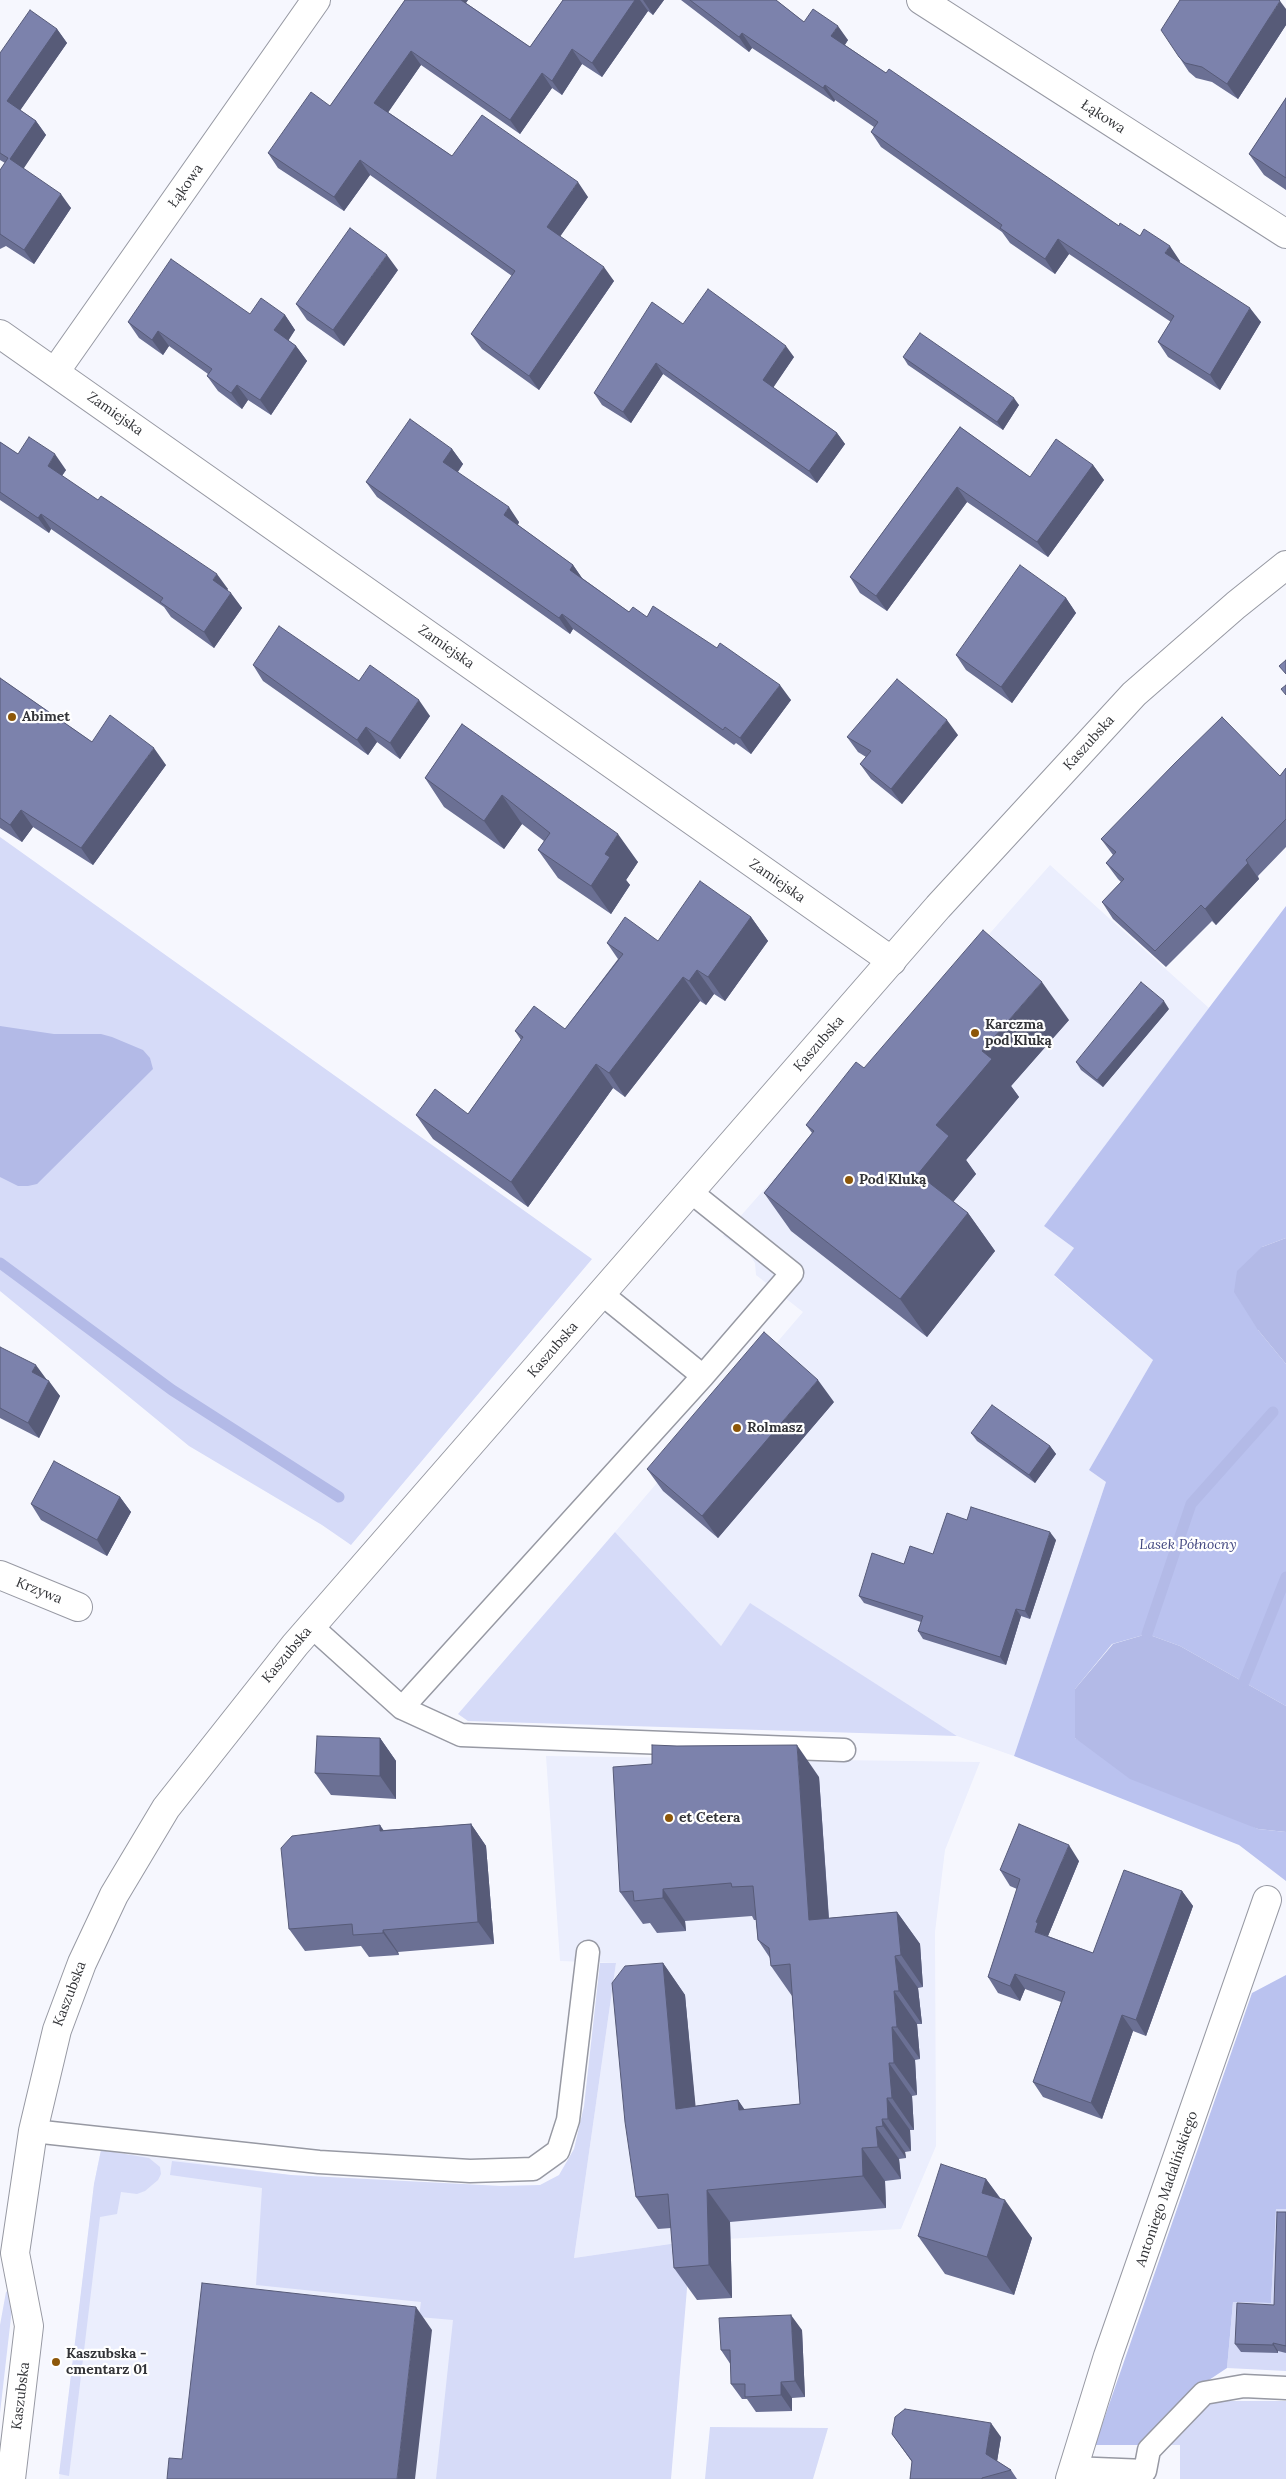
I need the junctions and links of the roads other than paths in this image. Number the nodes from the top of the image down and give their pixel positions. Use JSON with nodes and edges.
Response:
{"nodes":[{"id":1,"x":316,"y":0,"type":"edge"},
{"id":2,"x":921,"y":0,"type":"edge"},
{"id":3,"x":1286,"y":234,"type":"edge"},
{"id":4,"x":0,"y":334,"type":"edge"},
{"id":5,"x":55,"y":372,"type":"junction"},
{"id":6,"x":1286,"y":564,"type":"edge"},
{"id":7,"x":892,"y":961,"type":"junction"},
{"id":8,"x":691,"y":1192,"type":"junction"},
{"id":9,"x":602,"y":1294,"type":"junction"},
{"id":10,"x":703,"y":1376,"type":"junction"},
{"id":11,"x":0,"y":1575,"type":"edge"},
{"id":12,"x":78,"y":1607,"type":"dead end"},
{"id":13,"x":312,"y":1626,"type":"junction"},
{"id":14,"x":402,"y":1708,"type":"junction"},
{"id":15,"x":844,"y":1750,"type":"dead end"},
{"id":16,"x":1267,"y":1900,"type":"dead end"},
{"id":17,"x":588,"y":1952,"type":"dead end"},
{"id":18,"x":33,"y":2130,"type":"junction"},
{"id":19,"x":15,"y":2253,"type":"junction"},
{"id":20,"x":0,"y":2283,"type":"edge"},
{"id":21,"x":1286,"y":2388,"type":"edge"},
{"id":22,"x":1071,"y":2473,"type":"edge"},
{"id":23,"x":11,"y":2479,"type":"edge"}],
"edges":[{"from":1,"to":5,"type":"street","name":"Łąkowa"},
{"from":2,"to":3,"type":"street","name":"Łąkowa"},
{"from":4,"to":5,"type":"street","name":"Zamiejska"},
{"from":5,"to":7,"type":"street","name":"Zamiejska"},
{"from":6,"to":7,"type":"street","name":"Kaszubska"},
{"from":7,"to":8,"type":"street","name":"Kaszubska"},
{"from":8,"to":9,"type":"street","name":"Kaszubska"},
{"from":8,"to":10,"type":"lane"},
{"from":9,"to":10,"type":"lane"},
{"from":9,"to":13,"type":"street","name":"Kaszubska"},
{"from":10,"to":14,"type":"lane"},
{"from":11,"to":12,"type":"street","name":"Krzywa"},
{"from":13,"to":14,"type":"lane"},
{"from":13,"to":18,"type":"street","name":"Kaszubska"},
{"from":14,"to":15,"type":"lane"},
{"from":16,"to":22,"type":"street","name":"Antoniego Madalińskiego"},
{"from":17,"to":18,"type":"lane"},
{"from":18,"to":19,"type":"street","name":"Kaszubska"},
{"from":19,"to":20,"type":"street","name":"Kaszubska"},
{"from":19,"to":23,"type":"street","name":"Kaszubska"},
{"from":21,"to":22,"type":"lane"}]}
